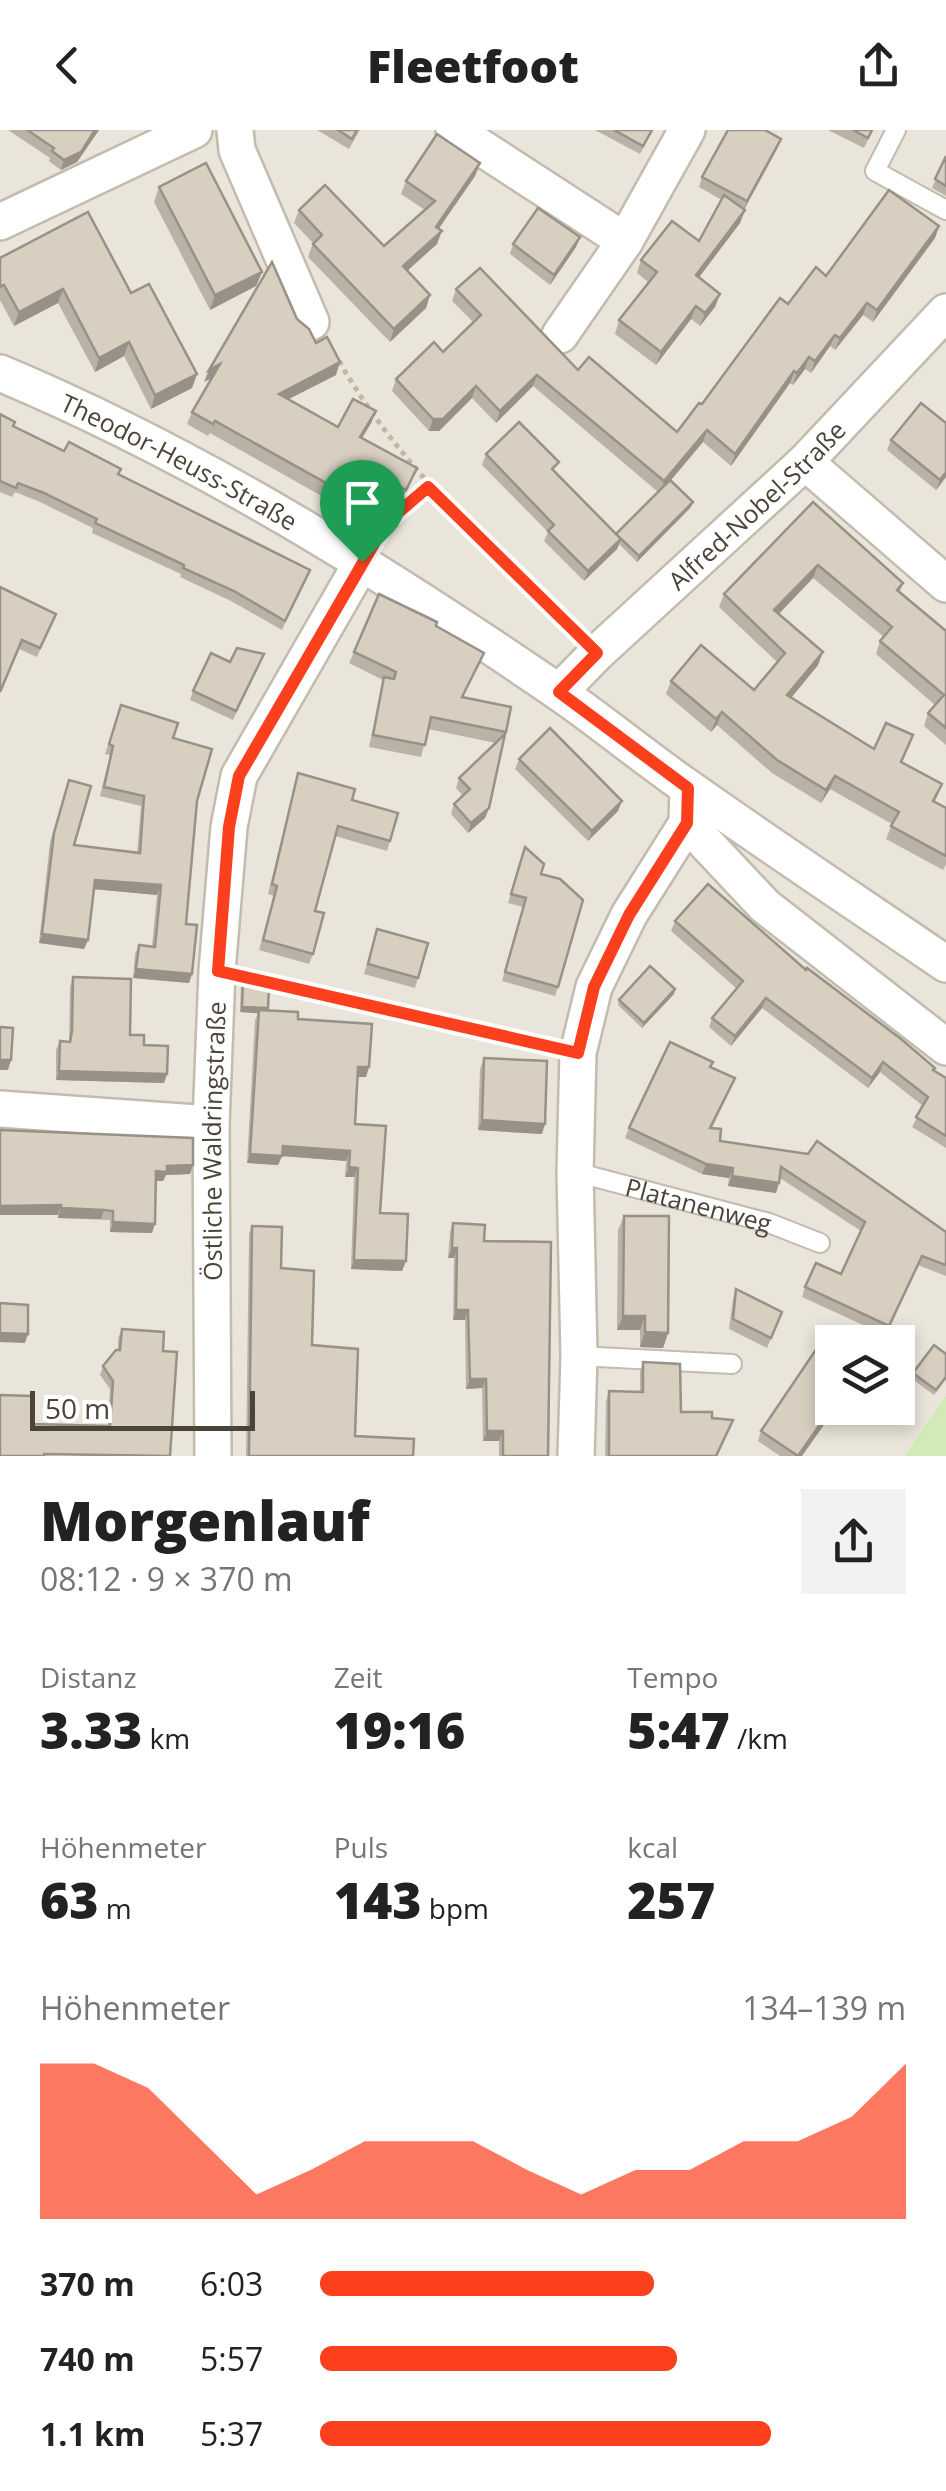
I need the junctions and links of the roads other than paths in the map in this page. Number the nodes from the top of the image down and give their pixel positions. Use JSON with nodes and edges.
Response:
{"nodes":[{"id":1,"x":194,"y":130,"type":"edge"},
{"id":2,"x":235,"y":130,"type":"edge"},
{"id":3,"x":454,"y":130,"type":"edge"},
{"id":4,"x":687,"y":130,"type":"edge"},
{"id":5,"x":896,"y":130,"type":"edge"},
{"id":6,"x":946,"y":210,"type":"edge"},
{"id":7,"x":0,"y":222,"type":"edge"},
{"id":8,"x":626,"y":240,"type":"junction"},
{"id":9,"x":946,"y":312,"type":"edge"},
{"id":10,"x":312,"y":322,"type":"road end"},
{"id":11,"x":560,"y":335,"type":"dead end"},
{"id":12,"x":0,"y":373,"type":"edge"},
{"id":13,"x":805,"y":462,"type":"junction"},
{"id":14,"x":362,"y":562,"type":"junction"},
{"id":15,"x":946,"y":584,"type":"edge"},
{"id":16,"x":559,"y":692,"type":"junction"},
{"id":17,"x":688,"y":788,"type":"junction"},
{"id":18,"x":687,"y":823,"type":"junction"},
{"id":19,"x":946,"y":964,"type":"edge"},
{"id":20,"x":946,"y":1047,"type":"edge"},
{"id":21,"x":0,"y":1109,"type":"edge"},
{"id":22,"x":211,"y":1124,"type":"junction"},
{"id":23,"x":575,"y":1172,"type":"junction"},
{"id":24,"x":820,"y":1244,"type":"dead end"},
{"id":25,"x":579,"y":1356,"type":"junction"},
{"id":26,"x":732,"y":1364,"type":"dead end"},
{"id":27,"x":213,"y":1456,"type":"edge"},
{"id":28,"x":576,"y":1456,"type":"edge"}],
"edges":[{"from":1,"to":7,"type":"street"},
{"from":2,"to":10,"type":"street"},
{"from":3,"to":8,"type":"street"},
{"from":4,"to":8,"type":"street"},
{"from":5,"to":6,"type":"lane"},
{"from":8,"to":11,"type":"street"},
{"from":9,"to":13,"type":"street","name":"Alfred-Nobel-Straße"},
{"from":12,"to":14,"type":"street","name":"Theodor-Heuss-Straße"},
{"from":13,"to":15,"type":"street"},
{"from":13,"to":16,"type":"street","name":"Alfred-Nobel-Straße"},
{"from":14,"to":16,"type":"street","name":"Theodor-Heuss-Straße"},
{"from":14,"to":22,"type":"street","name":"Östliche Waldringstraße"},
{"from":16,"to":17,"type":"street","name":"Theodor-Heuss-Straße"},
{"from":17,"to":18,"type":"street"},
{"from":17,"to":19,"type":"street","name":"Theodor-Heuss-Straße"},
{"from":18,"to":20,"type":"street"},
{"from":18,"to":23,"type":"street"},
{"from":21,"to":22,"type":"street"},
{"from":22,"to":27,"type":"street","name":"Östliche Waldringstraße"},
{"from":23,"to":24,"type":"lane","name":"Platanenweg"},
{"from":23,"to":25,"type":"street"},
{"from":25,"to":26,"type":"lane"},
{"from":25,"to":28,"type":"street"}]}
